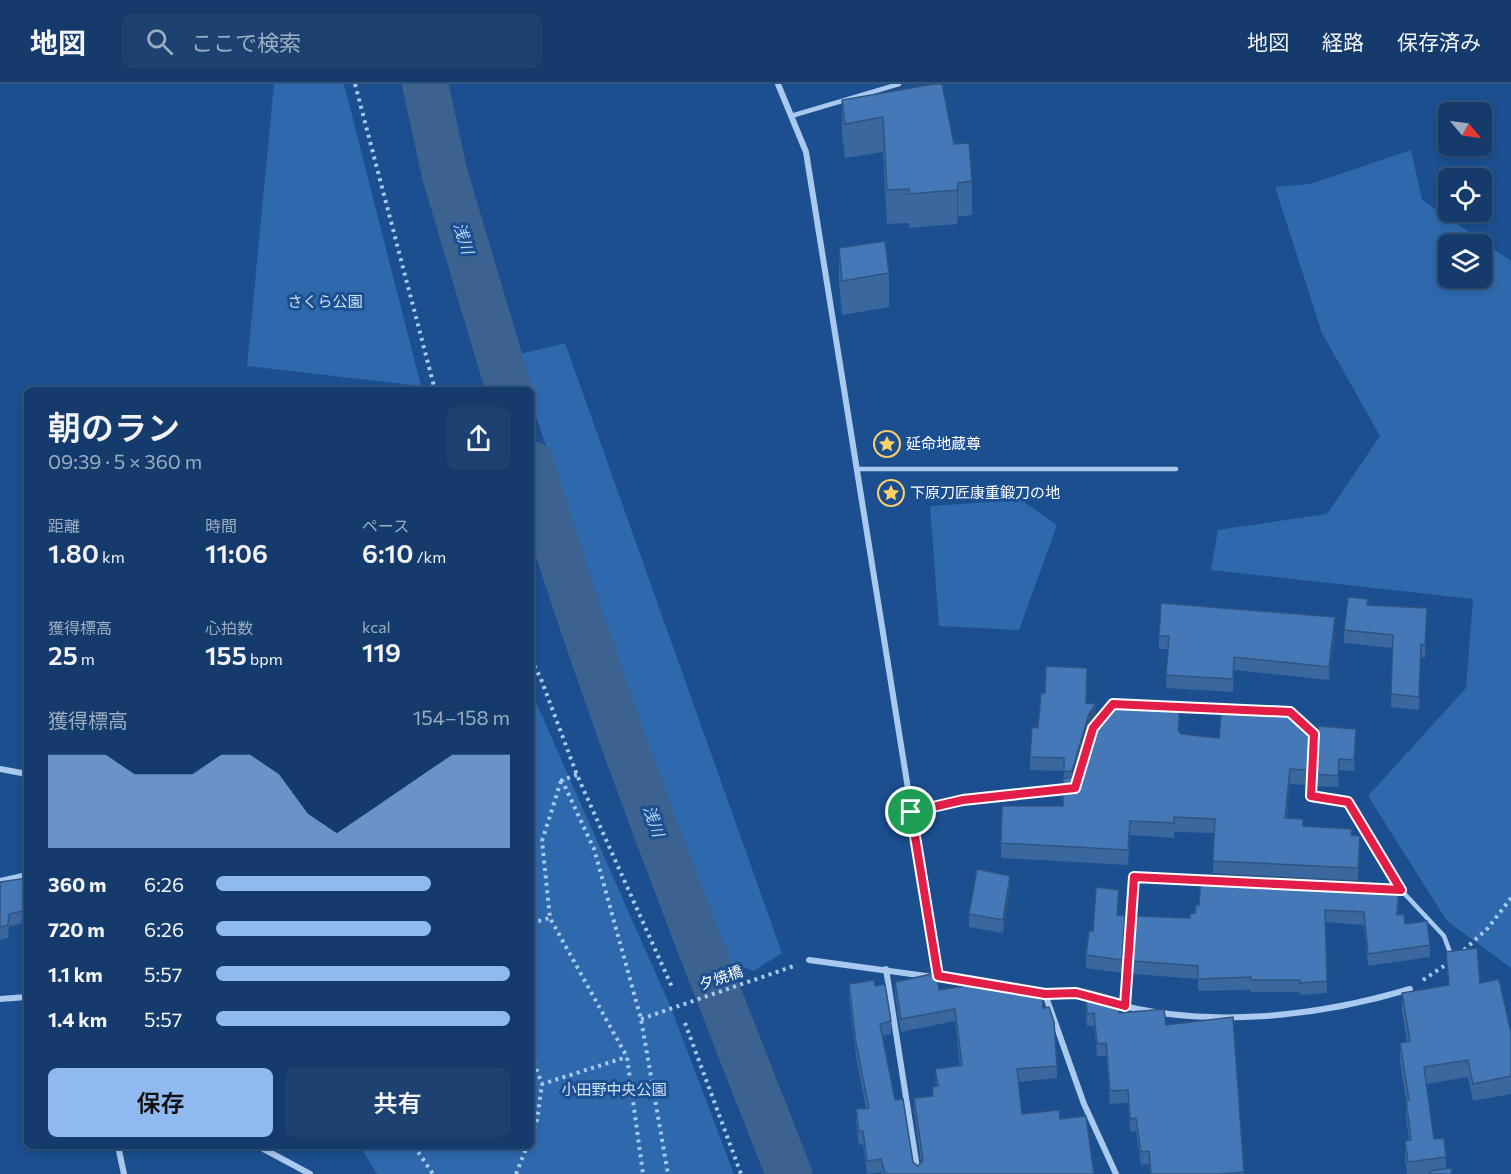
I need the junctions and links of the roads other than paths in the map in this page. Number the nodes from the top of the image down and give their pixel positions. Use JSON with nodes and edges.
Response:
{"nodes":[{"id":1,"x":778,"y":84,"type":"edge"},
{"id":2,"x":899,"y":84,"type":"edge"},
{"id":3,"x":791,"y":116,"type":"junction"},
{"id":4,"x":857,"y":469,"type":"junction"},
{"id":5,"x":1176,"y":469,"type":"dead end"},
{"id":6,"x":1160,"y":706,"type":"edge"},
{"id":7,"x":1172,"y":706,"type":"edge"},
{"id":8,"x":1231,"y":709,"type":"edge"},
{"id":9,"x":1107,"y":712,"type":"edge"},
{"id":10,"x":1278,"y":712,"type":"edge"},
{"id":11,"x":1100,"y":720,"type":"edge"},
{"id":12,"x":0,"y":769,"type":"edge"},
{"id":13,"x":24,"y":773,"type":"edge"},
{"id":14,"x":911,"y":812,"type":"junction"},
{"id":15,"x":24,"y":876,"type":"edge"},
{"id":16,"x":1221,"y":880,"type":"edge"},
{"id":17,"x":0,"y":881,"type":"edge"},
{"id":18,"x":1389,"y":889,"type":"edge"},
{"id":19,"x":1401,"y":890,"type":"junction"},
{"id":20,"x":809,"y":960,"type":"road end"},
{"id":21,"x":1453,"y":960,"type":"edge"},
{"id":22,"x":886,"y":969,"type":"junction"},
{"id":23,"x":938,"y":976,"type":"junction"},
{"id":24,"x":997,"y":986,"type":"edge"},
{"id":25,"x":1410,"y":989,"type":"edge"},
{"id":26,"x":1021,"y":990,"type":"edge"},
{"id":27,"x":1045,"y":994,"type":"junction"},
{"id":28,"x":24,"y":997,"type":"edge"},
{"id":29,"x":1095,"y":998,"type":"edge"},
{"id":30,"x":0,"y":999,"type":"edge"},
{"id":31,"x":1105,"y":1001,"type":"edge"},
{"id":32,"x":1125,"y":1006,"type":"junction"},
{"id":33,"x":119,"y":1149,"type":"edge"},
{"id":34,"x":264,"y":1149,"type":"edge"},
{"id":35,"x":124,"y":1174,"type":"edge"},
{"id":36,"x":310,"y":1174,"type":"edge"},
{"id":37,"x":918,"y":1174,"type":"edge"},
{"id":38,"x":1116,"y":1174,"type":"edge"}],
"edges":[{"from":1,"to":3,"type":"street"},
{"from":2,"to":3,"type":"lane"},
{"from":3,"to":4,"type":"street"},
{"from":4,"to":5,"type":"lane"},
{"from":4,"to":14,"type":"street"},
{"from":6,"to":9,"type":"lane"},
{"from":7,"to":8,"type":"lane"},
{"from":10,"to":19,"type":"lane"},
{"from":11,"to":14,"type":"lane"},
{"from":12,"to":13,"type":"street"},
{"from":14,"to":23,"type":"street"},
{"from":15,"to":17,"type":"street"},
{"from":16,"to":32,"type":"street"},
{"from":18,"to":19,"type":"street"},
{"from":19,"to":21,"type":"lane"},
{"from":20,"to":22,"type":"street"},
{"from":22,"to":23,"type":"street"},
{"from":22,"to":37,"type":"street"},
{"from":23,"to":24,"type":"street"},
{"from":25,"to":32,"type":"street"},
{"from":26,"to":27,"type":"street"},
{"from":27,"to":29,"type":"street"},
{"from":27,"to":38,"type":"street"},
{"from":28,"to":30,"type":"street"},
{"from":31,"to":32,"type":"street"},
{"from":33,"to":35,"type":"street"},
{"from":34,"to":36,"type":"street"}]}
